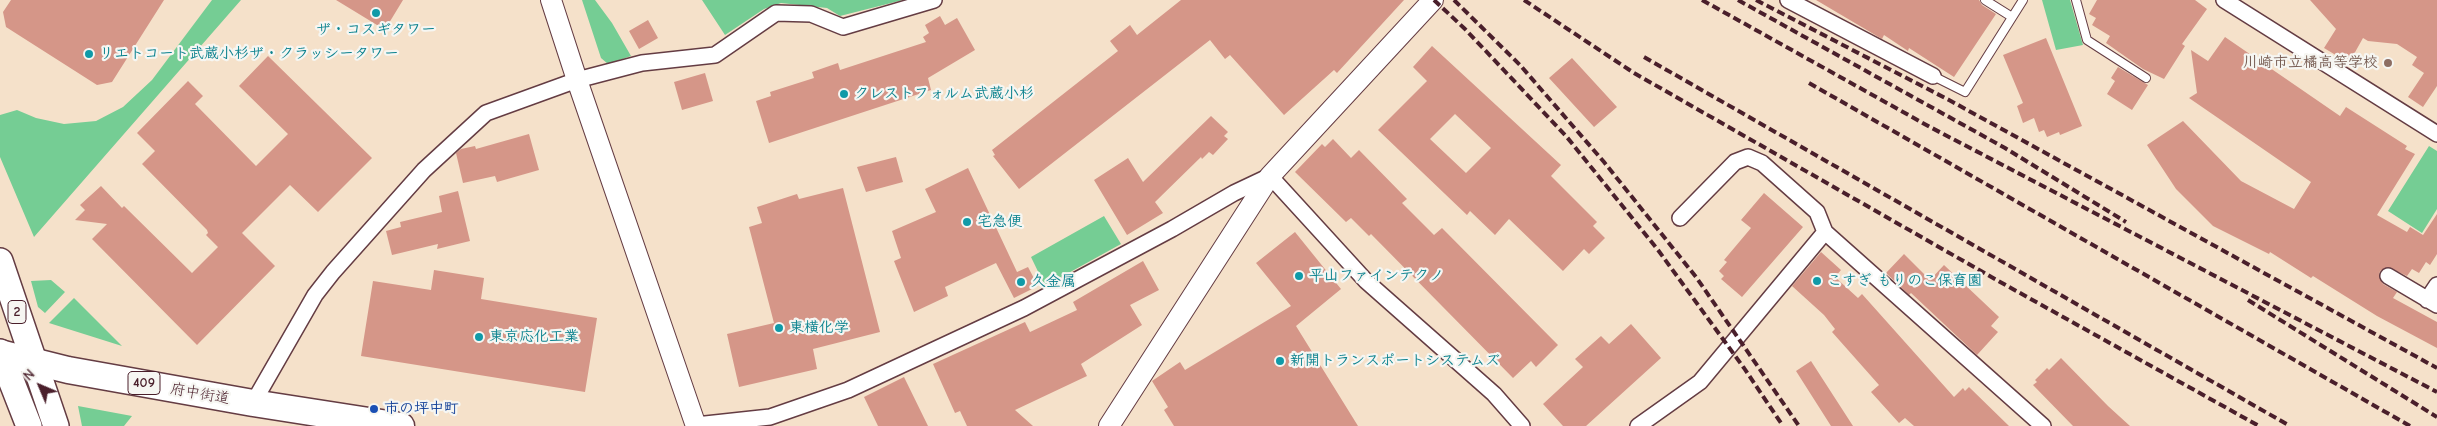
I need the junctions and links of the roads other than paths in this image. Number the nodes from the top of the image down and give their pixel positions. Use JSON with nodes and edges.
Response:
{"nodes":[{"id":1,"x":551,"y":0,"type":"edge"},
{"id":2,"x":934,"y":0,"type":"edge"},
{"id":3,"x":1788,"y":0,"type":"edge"},
{"id":4,"x":1985,"y":0,"type":"edge"},
{"id":5,"x":2023,"y":0,"type":"edge"},
{"id":6,"x":2076,"y":0,"type":"edge"},
{"id":7,"x":2224,"y":0,"type":"edge"},
{"id":8,"x":1429,"y":1,"type":"edge"},
{"id":9,"x":2012,"y":17,"type":"junction"},
{"id":10,"x":1933,"y":76,"type":"joint"},
{"id":11,"x":2146,"y":78,"type":"dead end"},
{"id":12,"x":577,"y":80,"type":"junction"},
{"id":13,"x":2437,"y":134,"type":"edge"},
{"id":14,"x":1270,"y":176,"type":"junction"},
{"id":15,"x":1680,"y":218,"type":"dead end"},
{"id":16,"x":1825,"y":232,"type":"junction"},
{"id":17,"x":0,"y":261,"type":"edge"},
{"id":18,"x":2388,"y":276,"type":"dead end"},
{"id":19,"x":2437,"y":285,"type":"edge"},
{"id":20,"x":2432,"y":303,"type":"edge"},
{"id":21,"x":0,"y":353,"type":"edge"},
{"id":22,"x":35,"y":362,"type":"junction"},
{"id":23,"x":252,"y":403,"type":"junction"},
{"id":24,"x":28,"y":426,"type":"edge"},
{"id":25,"x":56,"y":426,"type":"edge"},
{"id":26,"x":401,"y":426,"type":"edge"},
{"id":27,"x":696,"y":426,"type":"edge"},
{"id":28,"x":1109,"y":426,"type":"edge"},
{"id":29,"x":1522,"y":426,"type":"edge"},
{"id":30,"x":1638,"y":426,"type":"edge"},
{"id":31,"x":2043,"y":426,"type":"edge"}],
"edges":[{"from":1,"to":12,"type":"street"},
{"from":2,"to":12,"type":"street"},
{"from":3,"to":10,"type":"street"},
{"from":4,"to":9,"type":"lane"},
{"from":5,"to":9,"type":"lane"},
{"from":6,"to":11,"type":"lane"},
{"from":7,"to":13,"type":"street"},
{"from":8,"to":14,"type":"street"},
{"from":9,"to":10,"type":"lane"},
{"from":12,"to":23,"type":"street"},
{"from":12,"to":27,"type":"street"},
{"from":14,"to":27,"type":"street"},
{"from":14,"to":28,"type":"street"},
{"from":14,"to":29,"type":"street"},
{"from":15,"to":16,"type":"street"},
{"from":16,"to":30,"type":"street"},
{"from":16,"to":31,"type":"street"},
{"from":17,"to":22,"type":"main road","number":"2"},
{"from":18,"to":20,"type":"street"},
{"from":19,"to":20,"type":"street"},
{"from":21,"to":22,"type":"highway","name":"府中街道","number":"409"},
{"from":21,"to":24,"type":"main road"},
{"from":22,"to":23,"type":"highway","name":"府中街道","number":"409"},
{"from":22,"to":25,"type":"main road","number":"2"},
{"from":23,"to":26,"type":"highway","name":"府中街道","number":"409"}]}
